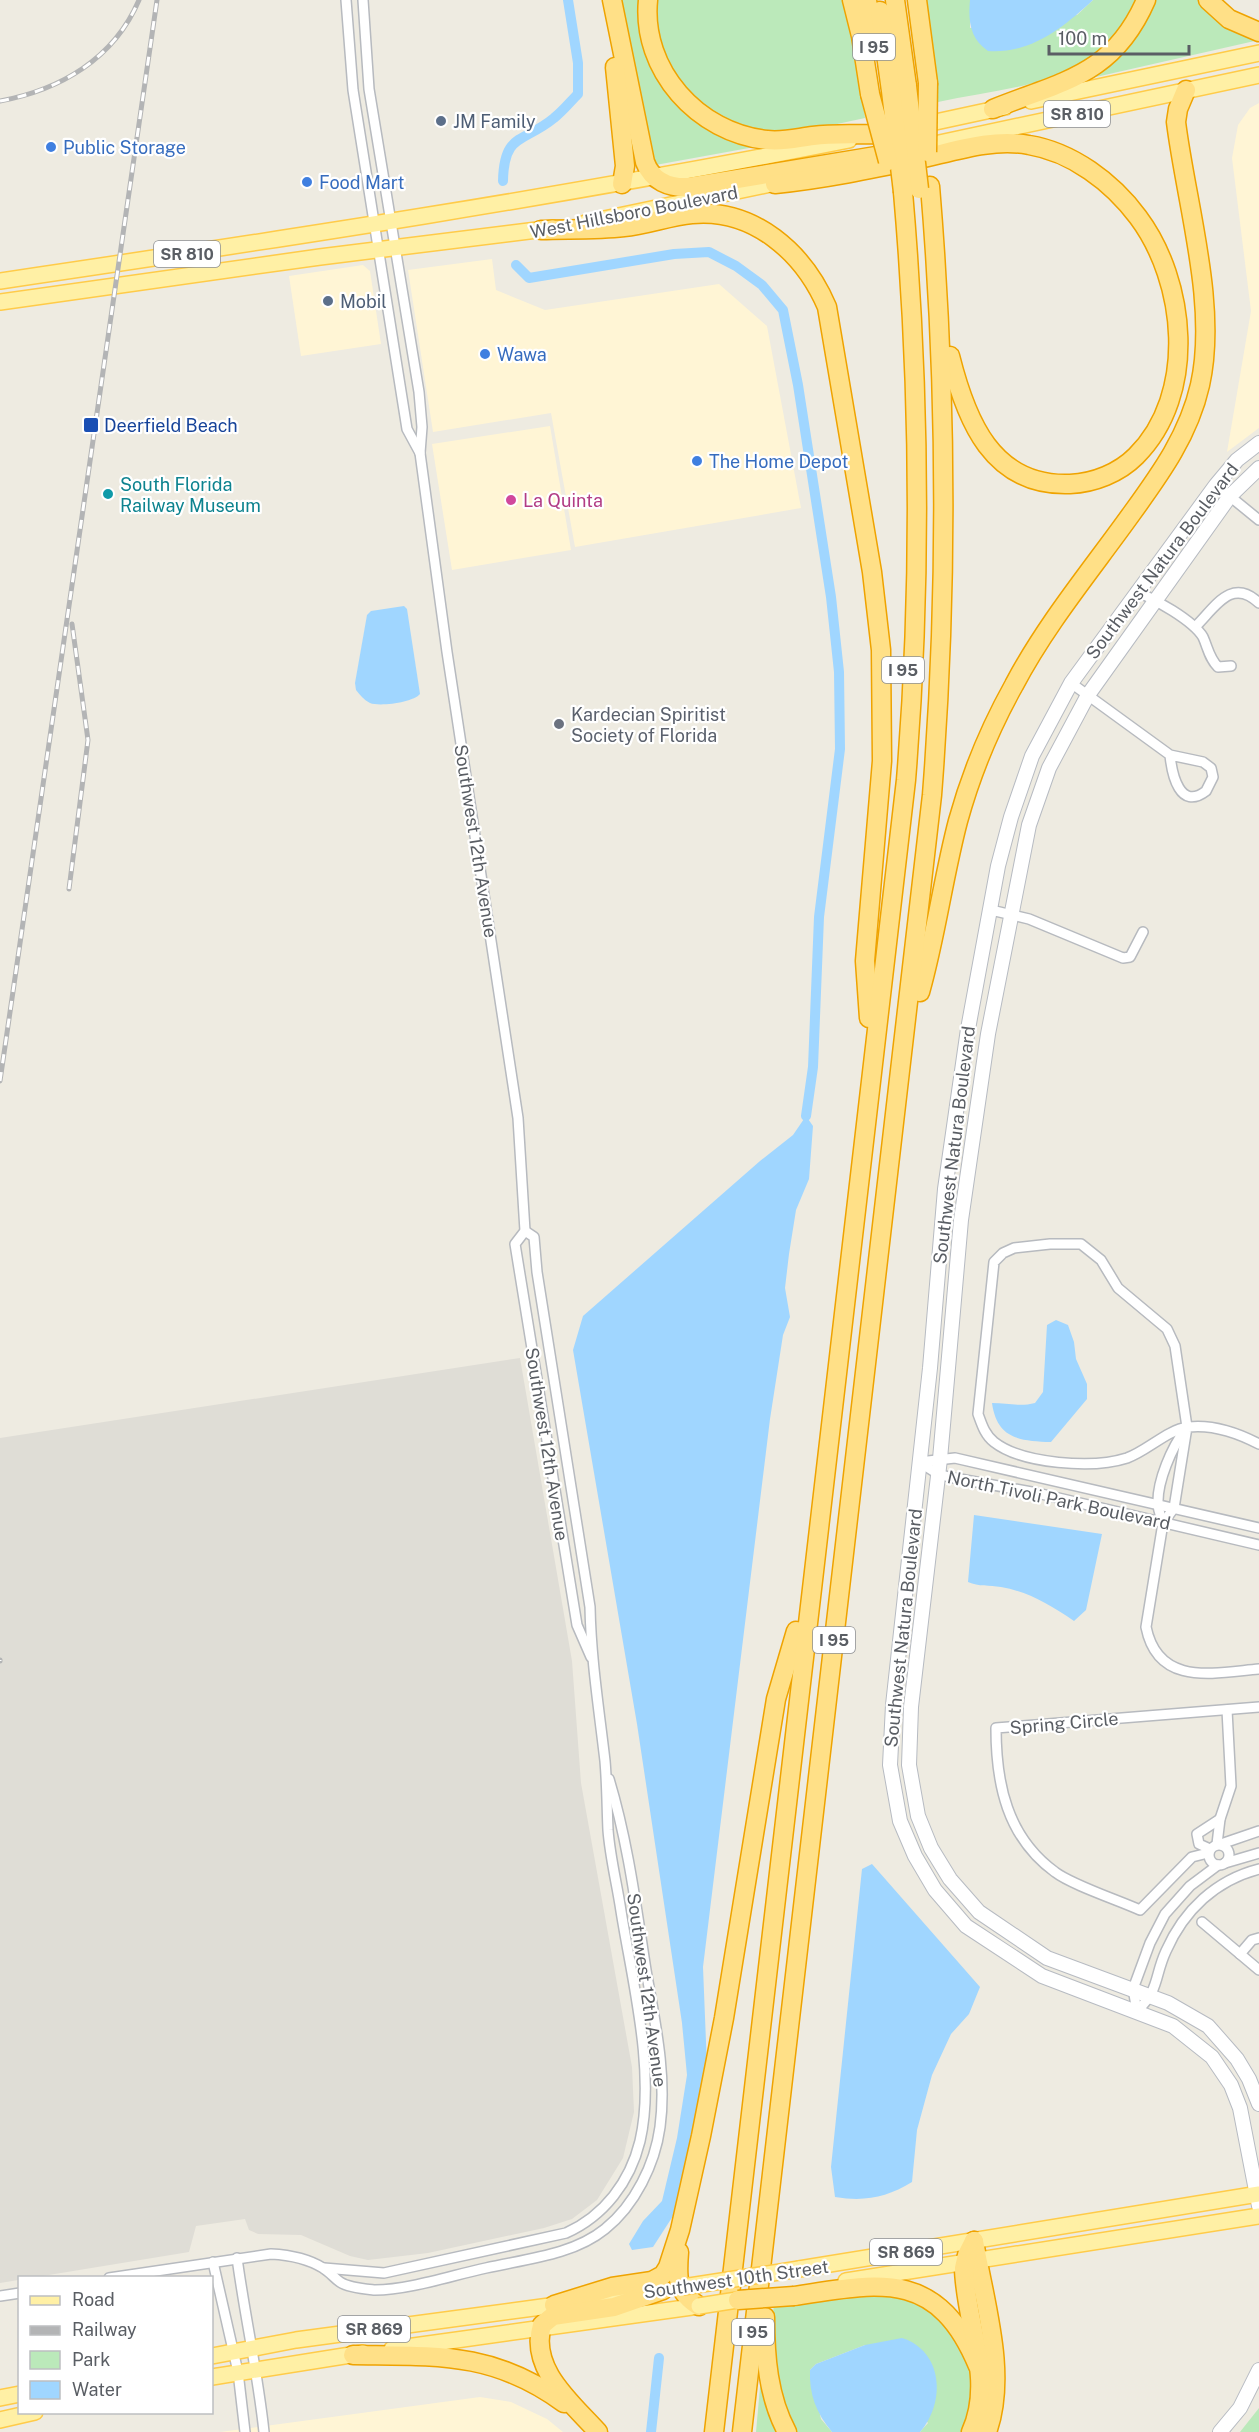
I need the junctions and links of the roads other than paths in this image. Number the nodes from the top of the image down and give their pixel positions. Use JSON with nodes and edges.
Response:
{"nodes":[{"id":1,"x":346,"y":0,"type":"edge"},
{"id":2,"x":363,"y":0,"type":"edge"},
{"id":3,"x":610,"y":0,"type":"edge"},
{"id":4,"x":648,"y":0,"type":"edge"},
{"id":5,"x":852,"y":0,"type":"edge"},
{"id":6,"x":867,"y":0,"type":"edge"},
{"id":7,"x":878,"y":0,"type":"edge"},
{"id":8,"x":895,"y":0,"type":"edge"},
{"id":9,"x":906,"y":0,"type":"edge"},
{"id":10,"x":917,"y":0,"type":"edge"},
{"id":11,"x":1146,"y":0,"type":"edge"},
{"id":12,"x":1208,"y":0,"type":"edge"},
{"id":13,"x":1259,"y":32,"type":"edge"},
{"id":14,"x":1259,"y":52,"type":"edge"},
{"id":15,"x":1259,"y":75,"type":"edge"},
{"id":16,"x":899,"y":89,"type":"junction"},
{"id":17,"x":1186,"y":90,"type":"junction"},
{"id":18,"x":993,"y":109,"type":"junction"},
{"id":19,"x":878,"y":134,"type":"junction"},
{"id":20,"x":891,"y":157,"type":"junction"},
{"id":21,"x":656,"y":178,"type":"junction"},
{"id":22,"x":622,"y":184,"type":"junction"},
{"id":23,"x":775,"y":184,"type":"junction"},
{"id":24,"x":911,"y":190,"type":"junction"},
{"id":25,"x":390,"y":223,"type":"junction"},
{"id":26,"x":374,"y":226,"type":"junction"},
{"id":27,"x":541,"y":230,"type":"junction"},
{"id":28,"x":396,"y":249,"type":"junction"},
{"id":29,"x":379,"y":250,"type":"junction"},
{"id":30,"x":0,"y":281,"type":"edge"},
{"id":31,"x":0,"y":303,"type":"edge"},
{"id":32,"x":940,"y":316,"type":"junction"},
{"id":33,"x":1259,"y":442,"type":"edge"},
{"id":34,"x":420,"y":453,"type":"junction"},
{"id":35,"x":1259,"y":468,"type":"edge"},
{"id":36,"x":1216,"y":485,"type":"junction"},
{"id":37,"x":1230,"y":496,"type":"junction"},
{"id":38,"x":1259,"y":520,"type":"edge"},
{"id":39,"x":1136,"y":591,"type":"junction"},
{"id":40,"x":1155,"y":600,"type":"junction"},
{"id":41,"x":1259,"y":603,"type":"edge"},
{"id":42,"x":1195,"y":627,"type":"junction"},
{"id":43,"x":1231,"y":666,"type":"dead end"},
{"id":44,"x":1071,"y":684,"type":"junction"},
{"id":45,"x":1088,"y":695,"type":"junction"},
{"id":46,"x":1170,"y":755,"type":"junction"},
{"id":47,"x":991,"y":910,"type":"junction"},
{"id":48,"x":1009,"y":914,"type":"junction"},
{"id":49,"x":1143,"y":932,"type":"dead end"},
{"id":50,"x":869,"y":1018,"type":"junction"},
{"id":51,"x":904,"y":1049,"type":"junction"},
{"id":52,"x":525,"y":1231,"type":"junction"},
{"id":53,"x":1187,"y":1427,"type":"junction"},
{"id":54,"x":1259,"y":1444,"type":"edge"},
{"id":55,"x":940,"y":1459,"type":"junction"},
{"id":56,"x":920,"y":1462,"type":"junction"},
{"id":57,"x":1022,"y":1473,"type":"junction"},
{"id":58,"x":938,"y":1474,"type":"junction"},
{"id":59,"x":1090,"y":1489,"type":"junction"},
{"id":60,"x":1019,"y":1490,"type":"junction"},
{"id":61,"x":1158,"y":1504,"type":"junction"},
{"id":62,"x":1086,"y":1505,"type":"junction"},
{"id":63,"x":1174,"y":1508,"type":"junction"},
{"id":64,"x":1163,"y":1523,"type":"junction"},
{"id":65,"x":1259,"y":1528,"type":"edge"},
{"id":66,"x":1259,"y":1545,"type":"edge"},
{"id":67,"x":796,"y":1630,"type":"junction"},
{"id":68,"x":591,"y":1657,"type":"junction"},
{"id":69,"x":1259,"y":1669,"type":"edge"},
{"id":70,"x":1259,"y":1707,"type":"edge"},
{"id":71,"x":1227,"y":1710,"type":"junction"},
{"id":72,"x":605,"y":1764,"type":"junction"},
{"id":73,"x":1220,"y":1819,"type":"junction"},
{"id":74,"x":1259,"y":1831,"type":"edge"},
{"id":75,"x":1214,"y":1848,"type":"junction"},
{"id":76,"x":1259,"y":1853,"type":"edge"},
{"id":77,"x":1222,"y":1864,"type":"junction"},
{"id":78,"x":1259,"y":1869,"type":"edge"},
{"id":79,"x":1229,"y":1879,"type":"junction"},
{"id":80,"x":1202,"y":1922,"type":"dead end"},
{"id":81,"x":1259,"y":1938,"type":"edge"},
{"id":82,"x":1240,"y":1954,"type":"junction"},
{"id":83,"x":1259,"y":1971,"type":"edge"},
{"id":84,"x":1133,"y":1989,"type":"junction"},
{"id":85,"x":1152,"y":1997,"type":"junction"},
{"id":86,"x":1137,"y":2011,"type":"junction"},
{"id":87,"x":1259,"y":2104,"type":"edge"},
{"id":88,"x":1258,"y":2198,"type":"edge"},
{"id":89,"x":1259,"y":2216,"type":"edge"},
{"id":90,"x":680,"y":2230,"type":"junction"},
{"id":91,"x":765,"y":2231,"type":"junction"},
{"id":92,"x":975,"y":2241,"type":"junction"},
{"id":93,"x":237,"y":2258,"type":"junction"},
{"id":94,"x":213,"y":2262,"type":"junction"},
{"id":95,"x":971,"y":2262,"type":"junction"},
{"id":96,"x":324,"y":2268,"type":"junction"},
{"id":97,"x":116,"y":2276,"type":"edge"},
{"id":98,"x":675,"y":2288,"type":"junction"},
{"id":99,"x":18,"y":2292,"type":"edge"},
{"id":100,"x":795,"y":2293,"type":"junction"},
{"id":101,"x":0,"y":2296,"type":"edge"},
{"id":102,"x":738,"y":2301,"type":"joint"},
{"id":103,"x":554,"y":2305,"type":"junction"},
{"id":104,"x":699,"y":2306,"type":"junction"},
{"id":105,"x":541,"y":2329,"type":"junction"},
{"id":106,"x":251,"y":2348,"type":"junction"},
{"id":107,"x":234,"y":2351,"type":"junction"},
{"id":108,"x":353,"y":2355,"type":"junction"},
{"id":109,"x":213,"y":2356,"type":"edge"},
{"id":110,"x":978,"y":2366,"type":"junction"},
{"id":111,"x":256,"y":2369,"type":"junction"},
{"id":112,"x":1259,"y":2370,"type":"edge"},
{"id":113,"x":238,"y":2372,"type":"junction"},
{"id":114,"x":213,"y":2377,"type":"edge"},
{"id":115,"x":18,"y":2394,"type":"edge"},
{"id":116,"x":0,"y":2398,"type":"edge"},
{"id":117,"x":26,"y":2414,"type":"edge"},
{"id":118,"x":0,"y":2420,"type":"edge"},
{"id":119,"x":593,"y":2427,"type":"edge"},
{"id":120,"x":245,"y":2432,"type":"edge"},
{"id":121,"x":264,"y":2432,"type":"edge"},
{"id":122,"x":703,"y":2432,"type":"edge"},
{"id":123,"x":714,"y":2432,"type":"edge"},
{"id":124,"x":730,"y":2432,"type":"edge"},
{"id":125,"x":742,"y":2432,"type":"edge"},
{"id":126,"x":787,"y":2432,"type":"edge"},
{"id":127,"x":970,"y":2432,"type":"edge"},
{"id":128,"x":987,"y":2432,"type":"edge"},
{"id":129,"x":1220,"y":2432,"type":"edge"}],
"edges":[{"from":1,"to":26,"type":"street","name":"Southwest 12th Avenue"},
{"from":2,"to":25,"type":"street","name":"Southwest 12th Avenue"},
{"from":3,"to":21,"type":"highway"},
{"from":3,"to":22,"type":"highway"},
{"from":4,"to":19,"type":"highway"},
{"from":5,"to":16,"type":"highway"},
{"from":6,"to":16,"type":"highway","number":"I 95"},
{"from":7,"to":16,"type":"highway"},
{"from":8,"to":16,"type":"highway"},
{"from":9,"to":16,"type":"highway","number":"I 95"},
{"from":10,"to":16,"type":"highway"},
{"from":11,"to":18,"type":"highway"},
{"from":12,"to":13,"type":"highway"},
{"from":14,"to":18,"type":"main road","name":"West Hillsboro Boulevard","number":"SR 810"},
{"from":15,"to":17,"type":"main road","name":"West Hillsboro Boulevard","number":"SR 810"},
{"from":16,"to":20,"type":"highway","number":"I 95","bridge":true},
{"from":16,"to":24,"type":"highway","bridge":true},
{"from":16,"to":24,"type":"highway","number":"I 95","bridge":true},
{"from":17,"to":20,"type":"main road","name":"West Hillsboro Boulevard","number":"SR 810"},
{"from":17,"to":51,"type":"highway"},
{"from":18,"to":19,"type":"main road","name":"West Hillsboro Boulevard","number":"SR 810"},
{"from":19,"to":21,"type":"main road","name":"West Hillsboro Boulevard","number":"SR 810"},
{"from":20,"to":21,"type":"highway"},
{"from":20,"to":23,"type":"main road","name":"West Hillsboro Boulevard","number":"SR 810"},
{"from":20,"to":24,"type":"highway","number":"I 95"},
{"from":21,"to":22,"type":"main road","name":"West Hillsboro Boulevard","number":"SR 810"},
{"from":22,"to":25,"type":"main road","name":"West Hillsboro Boulevard","number":"SR 810"},
{"from":23,"to":27,"type":"main road","name":"West Hillsboro Boulevard","number":"SR 810"},
{"from":23,"to":32,"type":"highway"},
{"from":24,"to":32,"type":"highway","number":"I 95"},
{"from":24,"to":50,"type":"highway","number":"I 95"},
{"from":24,"to":123,"type":"highway"},
{"from":24,"to":124,"type":"highway"},
{"from":25,"to":26,"type":"main road","name":"West Hillsboro Boulevard","number":"SR 810"},
{"from":25,"to":28,"type":"street","name":"Southwest 12th Avenue"},
{"from":26,"to":29,"type":"street","name":"Southwest 12th Avenue"},
{"from":26,"to":30,"type":"main road","name":"West Hillsboro Boulevard","number":"SR 810"},
{"from":27,"to":28,"type":"main road","name":"West Hillsboro Boulevard","number":"SR 810"},
{"from":27,"to":50,"type":"highway"},
{"from":28,"to":29,"type":"main road","name":"West Hillsboro Boulevard","number":"SR 810"},
{"from":28,"to":34,"type":"street","name":"Southwest 12th Avenue"},
{"from":29,"to":31,"type":"main road","name":"West Hillsboro Boulevard","number":"SR 810"},
{"from":29,"to":34,"type":"street","name":"Southwest 12th Avenue"},
{"from":32,"to":51,"type":"highway","number":"I 95"},
{"from":33,"to":36,"type":"street","name":"Southwest Natura Boulevard"},
{"from":34,"to":52,"type":"street","name":"Southwest 12th Avenue"},
{"from":35,"to":37,"type":"street","name":"Southwest Natura Boulevard"},
{"from":36,"to":37,"type":"street"},
{"from":36,"to":39,"type":"street","name":"Southwest Natura Boulevard"},
{"from":37,"to":38,"type":"street"},
{"from":37,"to":40,"type":"street","name":"Southwest Natura Boulevard"},
{"from":39,"to":40,"type":"street"},
{"from":39,"to":44,"type":"street","name":"Southwest Natura Boulevard"},
{"from":40,"to":42,"type":"street"},
{"from":40,"to":45,"type":"street","name":"Southwest Natura Boulevard"},
{"from":41,"to":42,"type":"street"},
{"from":42,"to":43,"type":"street"},
{"from":44,"to":45,"type":"street"},
{"from":44,"to":47,"type":"street","name":"Southwest Natura Boulevard"},
{"from":45,"to":46,"type":"street"},
{"from":45,"to":48,"type":"street","name":"Southwest Natura Boulevard"},
{"from":46,"to":46,"type":"street"},
{"from":47,"to":48,"type":"street"},
{"from":47,"to":56,"type":"street","name":"Southwest Natura Boulevard"},
{"from":48,"to":49,"type":"street"},
{"from":48,"to":55,"type":"street","name":"Southwest Natura Boulevard"},
{"from":50,"to":67,"type":"highway","number":"I 95"},
{"from":51,"to":91,"type":"highway","number":"I 95"},
{"from":52,"to":68,"type":"street","name":"Southwest 12th Avenue"},
{"from":52,"to":68,"type":"street","name":"Southwest 12th Avenue"},
{"from":53,"to":53,"type":"street"},
{"from":53,"to":54,"type":"street"},
{"from":53,"to":61,"type":"street"},
{"from":53,"to":63,"type":"street"},
{"from":55,"to":56,"type":"street","name":"North Tivoli Park Boulevard"},
{"from":55,"to":57,"type":"street","name":"North Tivoli Park Boulevard"},
{"from":55,"to":58,"type":"street","name":"Southwest Natura Boulevard"},
{"from":56,"to":58,"type":"street","name":"North Tivoli Park Boulevard"},
{"from":56,"to":86,"type":"street","name":"Southwest Natura Boulevard"},
{"from":57,"to":59,"type":"street","name":"North Tivoli Park Boulevard"},
{"from":57,"to":60,"type":"street"},
{"from":58,"to":60,"type":"street","name":"North Tivoli Park Boulevard"},
{"from":58,"to":84,"type":"street","name":"Southwest Natura Boulevard"},
{"from":59,"to":61,"type":"street","name":"North Tivoli Park Boulevard"},
{"from":59,"to":62,"type":"street"},
{"from":60,"to":62,"type":"street","name":"North Tivoli Park Boulevard"},
{"from":61,"to":63,"type":"street","name":"North Tivoli Park Boulevard"},
{"from":61,"to":64,"type":"street"},
{"from":62,"to":64,"type":"street","name":"North Tivoli Park Boulevard"},
{"from":63,"to":64,"type":"street"},
{"from":63,"to":65,"type":"street","name":"North Tivoli Park Boulevard"},
{"from":64,"to":66,"type":"street","name":"North Tivoli Park Boulevard"},
{"from":64,"to":69,"type":"street"},
{"from":67,"to":90,"type":"highway"},
{"from":67,"to":122,"type":"highway","number":"I 95"},
{"from":68,"to":72,"type":"street","name":"Southwest 12th Avenue"},
{"from":70,"to":71,"type":"street","name":"Spring Circle"},
{"from":71,"to":73,"type":"street"},
{"from":71,"to":75,"type":"street","name":"Spring Circle"},
{"from":72,"to":96,"type":"street","name":"Southwest 12th Avenue"},
{"from":72,"to":96,"type":"street","name":"Southwest 12th Avenue"},
{"from":73,"to":75,"type":"street"},
{"from":73,"to":75,"type":"street"},
{"from":74,"to":75,"type":"street","name":"Spring Circle"},
{"from":75,"to":77,"type":"street"},
{"from":75,"to":77,"type":"street"},
{"from":76,"to":77,"type":"street"},
{"from":77,"to":79,"type":"street"},
{"from":77,"to":84,"type":"street"},
{"from":78,"to":79,"type":"street"},
{"from":79,"to":85,"type":"street"},
{"from":80,"to":82,"type":"street"},
{"from":81,"to":82,"type":"street"},
{"from":82,"to":83,"type":"street"},
{"from":84,"to":85,"type":"street","name":"Southwest Natura Boulevard"},
{"from":84,"to":86,"type":"street"},
{"from":85,"to":86,"type":"street"},
{"from":85,"to":87,"type":"street","name":"Southwest Natura Boulevard"},
{"from":86,"to":88,"type":"street","name":"Southwest Natura Boulevard"},
{"from":88,"to":92,"type":"main road","name":"Southwest 10th Street"},
{"from":89,"to":95,"type":"main road","name":"Southwest 10th Street"},
{"from":90,"to":98,"type":"highway"},
{"from":90,"to":103,"type":"highway"},
{"from":91,"to":125,"type":"highway","number":"I 95"},
{"from":91,"to":126,"type":"highway"},
{"from":92,"to":95,"type":"highway"},
{"from":92,"to":98,"type":"main road","name":"Southwest 10th Street","number":"SR 869","bridge":true},
{"from":93,"to":94,"type":"street","name":"Southwest 12th Avenue"},
{"from":93,"to":96,"type":"street","name":"Southwest 12th Avenue"},
{"from":93,"to":106,"type":"street"},
{"from":94,"to":97,"type":"street","name":"Southwest 12th Avenue"},
{"from":94,"to":107,"type":"street"},
{"from":95,"to":100,"type":"main road","name":"Southwest 10th Street","number":"SR 869"},
{"from":95,"to":110,"type":"highway"},
{"from":95,"to":128,"type":"highway"},
{"from":98,"to":103,"type":"main road","name":"Southwest 10th Street","number":"SR 869"},
{"from":98,"to":104,"type":"highway"},
{"from":98,"to":105,"type":"highway"},
{"from":99,"to":101,"type":"street"},
{"from":100,"to":102,"type":"highway","bridge":true},
{"from":100,"to":110,"type":"highway"},
{"from":102,"to":104,"type":"main road","name":"Southwest 10th Street","number":"SR 869","bridge":true},
{"from":103,"to":106,"type":"main road","name":"Southwest 10th Street","number":"SR 869"},
{"from":104,"to":105,"type":"main road","name":"Southwest 10th Street","number":"SR 869"},
{"from":105,"to":108,"type":"main road","name":"Southwest 10th Street","number":"SR 869"},
{"from":105,"to":119,"type":"highway"},
{"from":106,"to":107,"type":"main road","name":"Southwest 10th Street","number":"SR 869"},
{"from":106,"to":111,"type":"street"},
{"from":107,"to":109,"type":"main road","name":"Southwest 10th Street","number":"SR 869"},
{"from":107,"to":113,"type":"street"},
{"from":108,"to":111,"type":"main road","name":"Southwest 10th Street","number":"SR 869"},
{"from":108,"to":119,"type":"highway"},
{"from":110,"to":127,"type":"highway"},
{"from":111,"to":113,"type":"main road","name":"Southwest 10th Street","number":"SR 869"},
{"from":111,"to":121,"type":"street"},
{"from":112,"to":129,"type":"street"},
{"from":113,"to":114,"type":"main road","name":"Southwest 10th Street","number":"SR 869"},
{"from":113,"to":120,"type":"street"},
{"from":115,"to":116,"type":"main road"},
{"from":117,"to":118,"type":"main road"}]}
